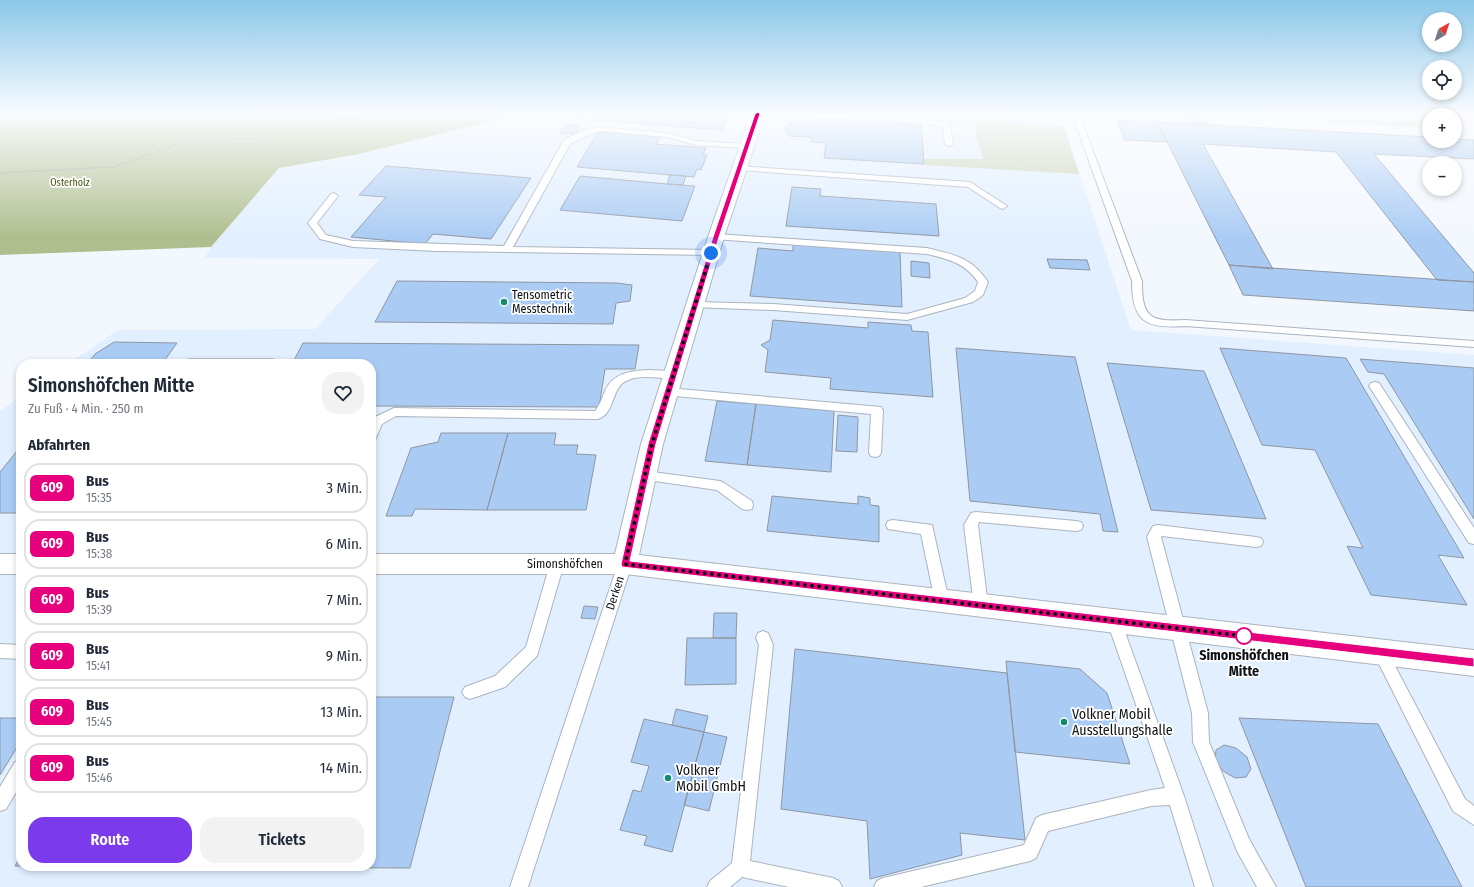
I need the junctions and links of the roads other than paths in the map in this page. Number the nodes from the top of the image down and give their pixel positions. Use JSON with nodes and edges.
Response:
{"nodes":[{"id":1,"x":560,"y":155,"type":"edge"},
{"id":2,"x":744,"y":155,"type":"edge"},
{"id":3,"x":1090,"y":155,"type":"edge"},
{"id":4,"x":740,"y":168,"type":"junction"},
{"id":5,"x":334,"y":196,"type":"dead end"},
{"id":6,"x":1003,"y":206,"type":"dead end"},
{"id":7,"x":713,"y":245,"type":"junction"},
{"id":8,"x":507,"y":249,"type":"junction"},
{"id":9,"x":695,"y":305,"type":"junction"},
{"id":10,"x":1474,"y":344,"type":"edge"},
{"id":11,"x":670,"y":383,"type":"junction"},
{"id":12,"x":1375,"y":386,"type":"dead end"},
{"id":13,"x":376,"y":424,"type":"edge"},
{"id":14,"x":875,"y":452,"type":"dead end"},
{"id":15,"x":645,"y":476,"type":"junction"},
{"id":16,"x":747,"y":505,"type":"dead end"},
{"id":17,"x":893,"y":525,"type":"dead end"},
{"id":18,"x":1076,"y":526,"type":"dead end"},
{"id":19,"x":1474,"y":539,"type":"edge"},
{"id":20,"x":1256,"y":542,"type":"dead end"},
{"id":21,"x":0,"y":564,"type":"edge"},
{"id":22,"x":16,"y":564,"type":"edge"},
{"id":23,"x":376,"y":564,"type":"edge"},
{"id":24,"x":557,"y":564,"type":"junction"},
{"id":25,"x":625,"y":564,"type":"junction"},
{"id":26,"x":942,"y":601,"type":"junction"},
{"id":27,"x":981,"y":606,"type":"junction"},
{"id":28,"x":1114,"y":621,"type":"junction"},
{"id":29,"x":1179,"y":629,"type":"junction"},
{"id":30,"x":763,"y":638,"type":"dead end"},
{"id":31,"x":0,"y":651,"type":"edge"},
{"id":32,"x":16,"y":652,"type":"edge"},
{"id":33,"x":1380,"y":652,"type":"junction"},
{"id":34,"x":1474,"y":663,"type":"edge"},
{"id":35,"x":470,"y":692,"type":"dead end"},
{"id":36,"x":16,"y":777,"type":"edge"},
{"id":37,"x":1176,"y":796,"type":"junction"},
{"id":38,"x":0,"y":804,"type":"edge"},
{"id":39,"x":1474,"y":816,"type":"edge"},
{"id":40,"x":740,"y":868,"type":"junction"},
{"id":41,"x":520,"y":887,"type":"edge"},
{"id":42,"x":716,"y":887,"type":"edge"},
{"id":43,"x":833,"y":887,"type":"edge"},
{"id":44,"x":883,"y":887,"type":"edge"},
{"id":45,"x":1204,"y":887,"type":"edge"},
{"id":46,"x":1267,"y":887,"type":"edge"}],
"edges":[{"from":1,"to":8,"type":"lane"},
{"from":2,"to":4,"type":"street","name":"Derken"},
{"from":3,"to":10,"type":"lane"},
{"from":4,"to":6,"type":"lane"},
{"from":4,"to":7,"type":"street","name":"Derken"},
{"from":5,"to":8,"type":"lane"},
{"from":7,"to":8,"type":"lane"},
{"from":7,"to":9,"type":"street","name":"Derken"},
{"from":7,"to":9,"type":"lane"},
{"from":9,"to":11,"type":"street","name":"Derken"},
{"from":11,"to":13,"type":"lane"},
{"from":11,"to":14,"type":"lane"},
{"from":11,"to":15,"type":"street","name":"Derken"},
{"from":12,"to":19,"type":"lane"},
{"from":15,"to":16,"type":"lane"},
{"from":15,"to":25,"type":"street","name":"Derken"},
{"from":17,"to":26,"type":"lane"},
{"from":18,"to":27,"type":"lane"},
{"from":20,"to":29,"type":"lane"},
{"from":21,"to":22,"type":"street"},
{"from":23,"to":24,"type":"street","name":"Simonshöfchen"},
{"from":24,"to":25,"type":"street","name":"Simonshöfchen"},
{"from":24,"to":35,"type":"lane"},
{"from":25,"to":26,"type":"street","name":"Simonshöfchen"},
{"from":25,"to":41,"type":"lane","name":"Derken"},
{"from":26,"to":27,"type":"street","name":"Simonshöfchen"},
{"from":27,"to":28,"type":"street","name":"Simonshöfchen"},
{"from":28,"to":29,"type":"street","name":"Simonshöfchen"},
{"from":28,"to":37,"type":"lane"},
{"from":29,"to":33,"type":"street","name":"Simonshöfchen"},
{"from":29,"to":46,"type":"lane"},
{"from":30,"to":40,"type":"lane"},
{"from":31,"to":32,"type":"lane"},
{"from":33,"to":34,"type":"street","name":"Simonshöfchen"},
{"from":33,"to":39,"type":"lane"},
{"from":36,"to":38,"type":"lane"},
{"from":37,"to":44,"type":"lane"},
{"from":37,"to":45,"type":"lane"},
{"from":40,"to":42,"type":"lane"},
{"from":40,"to":43,"type":"lane"}]}
